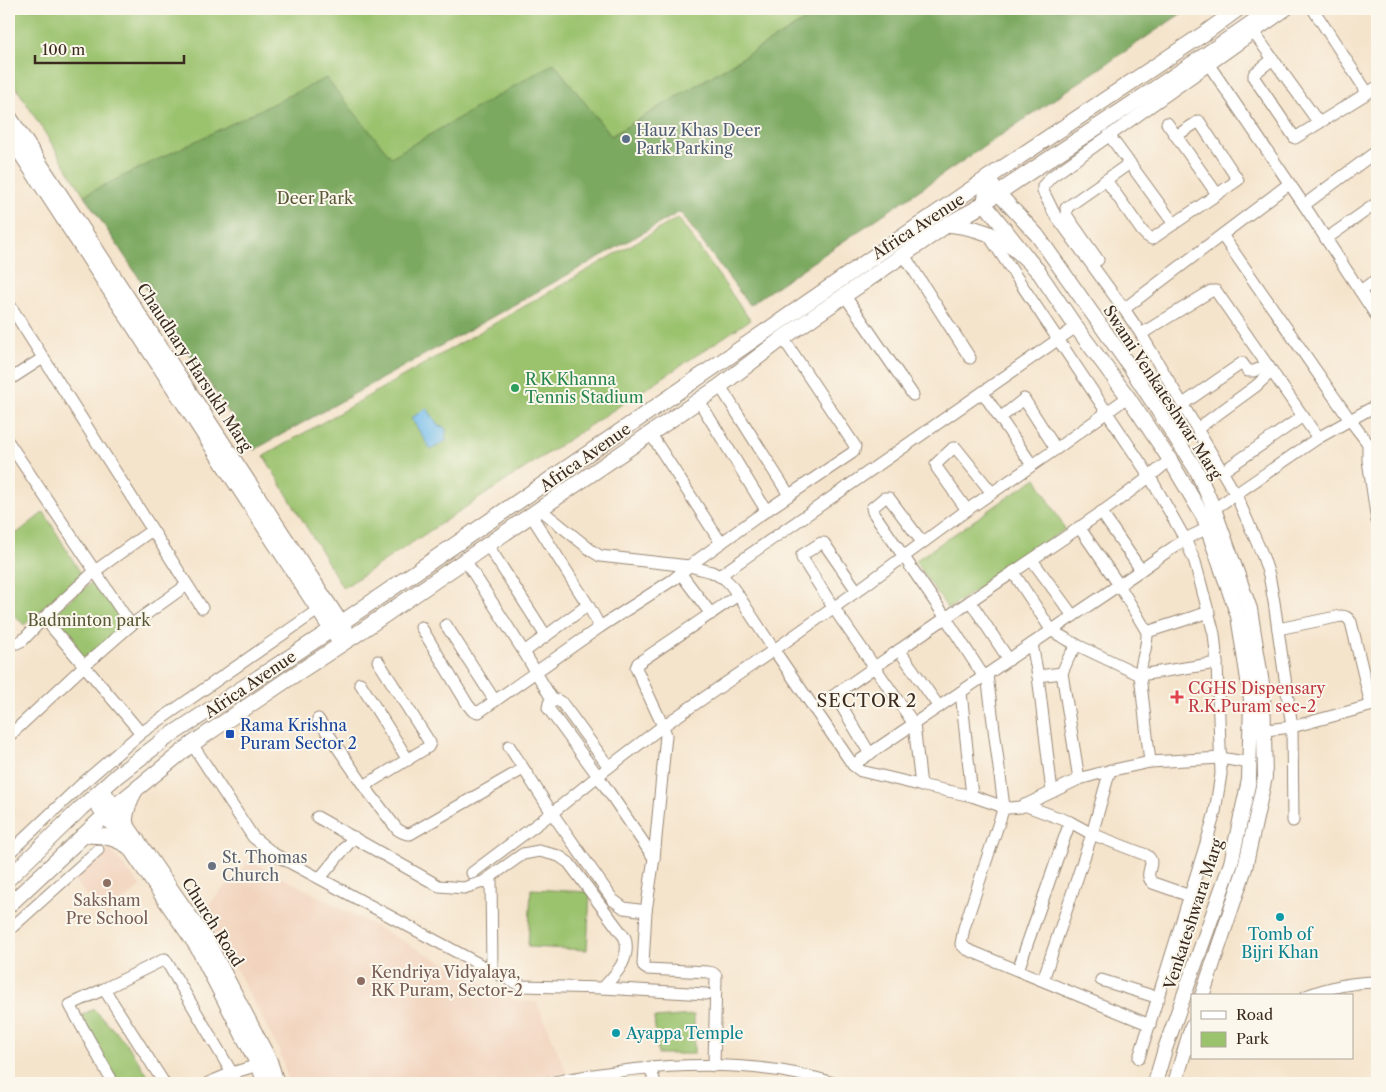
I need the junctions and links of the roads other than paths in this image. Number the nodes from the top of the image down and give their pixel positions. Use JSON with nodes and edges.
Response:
{"nodes":[{"id":1,"x":1238,"y":9,"type":"edge"},
{"id":2,"x":1272,"y":9,"type":"edge"},
{"id":3,"x":1288,"y":9,"type":"edge"},
{"id":4,"x":1313,"y":9,"type":"edge"},
{"id":5,"x":1254,"y":33,"type":"junction"},
{"id":6,"x":1273,"y":59,"type":"junction"},
{"id":7,"x":1209,"y":65,"type":"junction"},
{"id":8,"x":1372,"y":89,"type":"edge"},
{"id":9,"x":9,"y":116,"type":"edge"},
{"id":10,"x":1167,"y":123,"type":"dead end"},
{"id":11,"x":1319,"y":123,"type":"junction"},
{"id":12,"x":1109,"y":135,"type":"junction"},
{"id":13,"x":9,"y":136,"type":"edge"},
{"id":14,"x":1176,"y":136,"type":"junction"},
{"id":15,"x":1377,"y":151,"type":"edge"},
{"id":16,"x":1130,"y":163,"type":"junction"},
{"id":17,"x":989,"y":177,"type":"junction"},
{"id":18,"x":1106,"y":180,"type":"junction"},
{"id":19,"x":1290,"y":184,"type":"junction"},
{"id":20,"x":998,"y":193,"type":"junction"},
{"id":21,"x":1217,"y":194,"type":"junction"},
{"id":22,"x":984,"y":203,"type":"junction"},
{"id":23,"x":1377,"y":203,"type":"edge"},
{"id":24,"x":1304,"y":205,"type":"junction"},
{"id":25,"x":948,"y":224,"type":"junction"},
{"id":26,"x":1174,"y":224,"type":"junction"},
{"id":27,"x":986,"y":232,"type":"junction"},
{"id":28,"x":74,"y":233,"type":"junction"},
{"id":29,"x":1222,"y":235,"type":"junction"},
{"id":30,"x":1326,"y":239,"type":"junction"},
{"id":31,"x":904,"y":255,"type":"junction"},
{"id":32,"x":1038,"y":271,"type":"junction"},
{"id":33,"x":1377,"y":279,"type":"edge"},
{"id":34,"x":1360,"y":291,"type":"junction"},
{"id":35,"x":845,"y":296,"type":"junction"},
{"id":36,"x":1124,"y":296,"type":"dead end"},
{"id":37,"x":9,"y":304,"type":"edge"},
{"id":38,"x":1124,"y":309,"type":"junction"},
{"id":39,"x":1377,"y":315,"type":"edge"},
{"id":40,"x":1076,"y":327,"type":"junction"},
{"id":41,"x":1141,"y":334,"type":"junction"},
{"id":42,"x":783,"y":338,"type":"junction"},
{"id":43,"x":1058,"y":340,"type":"junction"},
{"id":44,"x":43,"y":358,"type":"junction"},
{"id":45,"x":970,"y":358,"type":"dead end"},
{"id":46,"x":1270,"y":368,"type":"junction"},
{"id":47,"x":9,"y":380,"type":"edge"},
{"id":48,"x":720,"y":386,"type":"junction"},
{"id":49,"x":983,"y":393,"type":"junction"},
{"id":50,"x":913,"y":395,"type":"dead end"},
{"id":51,"x":1128,"y":397,"type":"junction"},
{"id":52,"x":698,"y":401,"type":"junction"},
{"id":53,"x":1183,"y":404,"type":"junction"},
{"id":54,"x":1377,"y":405,"type":"edge"},
{"id":55,"x":1107,"y":413,"type":"junction"},
{"id":56,"x":1303,"y":416,"type":"junction"},
{"id":57,"x":1000,"y":418,"type":"junction"},
{"id":58,"x":1350,"y":420,"type":"junction"},
{"id":59,"x":1197,"y":429,"type":"junction"},
{"id":60,"x":650,"y":433,"type":"junction"},
{"id":61,"x":1318,"y":438,"type":"junction"},
{"id":62,"x":9,"y":442,"type":"edge"},
{"id":63,"x":1368,"y":444,"type":"junction"},
{"id":64,"x":1056,"y":449,"type":"junction"},
{"id":65,"x":1377,"y":455,"type":"edge"},
{"id":66,"x":1170,"y":460,"type":"junction"},
{"id":67,"x":1032,"y":465,"type":"junction"},
{"id":68,"x":1222,"y":472,"type":"junction"},
{"id":69,"x":1150,"y":477,"type":"junction"},
{"id":70,"x":992,"y":493,"type":"junction"},
{"id":71,"x":789,"y":495,"type":"junction"},
{"id":72,"x":1236,"y":495,"type":"junction"},
{"id":73,"x":766,"y":510,"type":"junction"},
{"id":74,"x":967,"y":510,"type":"junction"},
{"id":75,"x":535,"y":512,"type":"junction"},
{"id":76,"x":1100,"y":512,"type":"junction"},
{"id":77,"x":1208,"y":518,"type":"junction"},
{"id":78,"x":1377,"y":521,"type":"edge"},
{"id":79,"x":1079,"y":527,"type":"junction"},
{"id":80,"x":152,"y":530,"type":"junction"},
{"id":81,"x":1185,"y":538,"type":"junction"},
{"id":82,"x":922,"y":542,"type":"junction"},
{"id":83,"x":721,"y":543,"type":"junction"},
{"id":84,"x":487,"y":544,"type":"junction"},
{"id":85,"x":903,"y":556,"type":"junction"},
{"id":86,"x":465,"y":560,"type":"junction"},
{"id":87,"x":1032,"y":560,"type":"junction"},
{"id":88,"x":685,"y":570,"type":"junction"},
{"id":89,"x":1141,"y":570,"type":"junction"},
{"id":90,"x":95,"y":571,"type":"junction"},
{"id":91,"x":1013,"y":572,"type":"junction"},
{"id":92,"x":719,"y":576,"type":"junction"},
{"id":93,"x":187,"y":585,"type":"junction"},
{"id":94,"x":1119,"y":585,"type":"junction"},
{"id":95,"x":857,"y":591,"type":"junction"},
{"id":96,"x":738,"y":595,"type":"junction"},
{"id":97,"x":411,"y":597,"type":"junction"},
{"id":98,"x":970,"y":601,"type":"junction"},
{"id":99,"x":324,"y":606,"type":"junction"},
{"id":100,"x":588,"y":606,"type":"junction"},
{"id":101,"x":833,"y":607,"type":"junction"},
{"id":102,"x":202,"y":608,"type":"dead end"},
{"id":103,"x":1209,"y":612,"type":"junction"},
{"id":104,"x":711,"y":614,"type":"junction"},
{"id":105,"x":1073,"y":616,"type":"junction"},
{"id":106,"x":44,"y":618,"type":"junction"},
{"id":107,"x":946,"y":618,"type":"junction"},
{"id":108,"x":131,"y":625,"type":"junction"},
{"id":109,"x":446,"y":625,"type":"dead end"},
{"id":110,"x":336,"y":626,"type":"junction"},
{"id":111,"x":421,"y":627,"type":"dead end"},
{"id":112,"x":600,"y":627,"type":"junction"},
{"id":113,"x":1278,"y":629,"type":"junction"},
{"id":114,"x":1052,"y":631,"type":"junction"},
{"id":115,"x":1147,"y":632,"type":"junction"},
{"id":116,"x":546,"y":636,"type":"junction"},
{"id":117,"x":9,"y":638,"type":"edge"},
{"id":118,"x":346,"y":641,"type":"junction"},
{"id":119,"x":1032,"y":644,"type":"junction"},
{"id":120,"x":1077,"y":645,"type":"junction"},
{"id":121,"x":774,"y":650,"type":"junction"},
{"id":122,"x":899,"y":650,"type":"junction"},
{"id":123,"x":524,"y":652,"type":"junction"},
{"id":124,"x":1009,"y":660,"type":"junction"},
{"id":125,"x":378,"y":661,"type":"dead end"},
{"id":126,"x":1217,"y":664,"type":"junction"},
{"id":127,"x":84,"y":666,"type":"junction"},
{"id":128,"x":874,"y":666,"type":"junction"},
{"id":129,"x":298,"y":672,"type":"junction"},
{"id":130,"x":536,"y":672,"type":"junction"},
{"id":131,"x":1062,"y":673,"type":"junction"},
{"id":132,"x":1140,"y":675,"type":"junction"},
{"id":133,"x":985,"y":676,"type":"junction"},
{"id":134,"x":1038,"y":676,"type":"junction"},
{"id":135,"x":360,"y":683,"type":"dead end"},
{"id":136,"x":961,"y":692,"type":"junction"},
{"id":137,"x":835,"y":695,"type":"junction"},
{"id":138,"x":553,"y":700,"type":"junction"},
{"id":139,"x":495,"y":701,"type":"junction"},
{"id":140,"x":1374,"y":704,"type":"edge"},
{"id":141,"x":939,"y":707,"type":"junction"},
{"id":142,"x":814,"y":709,"type":"junction"},
{"id":143,"x":318,"y":719,"type":"dead end"},
{"id":144,"x":914,"y":724,"type":"junction"},
{"id":145,"x":663,"y":726,"type":"junction"},
{"id":146,"x":1292,"y":727,"type":"junction"},
{"id":147,"x":1258,"y":731,"type":"junction"},
{"id":148,"x":141,"y":733,"type":"junction"},
{"id":149,"x":9,"y":736,"type":"edge"},
{"id":150,"x":192,"y":744,"type":"junction"},
{"id":151,"x":509,"y":746,"type":"dead end"},
{"id":152,"x":870,"y":754,"type":"junction"},
{"id":153,"x":1221,"y":758,"type":"junction"},
{"id":154,"x":408,"y":760,"type":"junction"},
{"id":155,"x":1150,"y":762,"type":"junction"},
{"id":156,"x":1250,"y":762,"type":"junction"},
{"id":157,"x":853,"y":765,"type":"junction"},
{"id":158,"x":609,"y":767,"type":"junction"},
{"id":159,"x":523,"y":769,"type":"junction"},
{"id":160,"x":1110,"y":770,"type":"junction"},
{"id":161,"x":598,"y":776,"type":"junction"},
{"id":162,"x":1080,"y":780,"type":"junction"},
{"id":163,"x":364,"y":786,"type":"junction"},
{"id":164,"x":921,"y":786,"type":"junction"},
{"id":165,"x":135,"y":790,"type":"junction"},
{"id":166,"x":1052,"y":792,"type":"junction"},
{"id":167,"x":97,"y":794,"type":"junction"},
{"id":168,"x":972,"y":796,"type":"junction"},
{"id":169,"x":1024,"y":805,"type":"junction"},
{"id":170,"x":1004,"y":808,"type":"junction"},
{"id":171,"x":110,"y":810,"type":"junction"},
{"id":172,"x":552,"y":813,"type":"junction"},
{"id":173,"x":317,"y":817,"type":"dead end"},
{"id":174,"x":1293,"y":821,"type":"dead end"},
{"id":175,"x":125,"y":822,"type":"junction"},
{"id":176,"x":1070,"y":822,"type":"junction"},
{"id":177,"x":1092,"y":834,"type":"junction"},
{"id":178,"x":85,"y":835,"type":"junction"},
{"id":179,"x":354,"y":837,"type":"junction"},
{"id":180,"x":128,"y":846,"type":"junction"},
{"id":181,"x":98,"y":850,"type":"dead end"},
{"id":182,"x":66,"y":852,"type":"junction"},
{"id":183,"x":9,"y":853,"type":"edge"},
{"id":184,"x":654,"y":858,"type":"junction"},
{"id":185,"x":80,"y":866,"type":"junction"},
{"id":186,"x":472,"y":873,"type":"dead end"},
{"id":187,"x":491,"y":877,"type":"junction"},
{"id":188,"x":9,"y":878,"type":"edge"},
{"id":189,"x":320,"y":878,"type":"junction"},
{"id":190,"x":1190,"y":896,"type":"junction"},
{"id":191,"x":9,"y":905,"type":"edge"},
{"id":192,"x":646,"y":912,"type":"junction"},
{"id":193,"x":9,"y":930,"type":"edge"},
{"id":194,"x":1018,"y":970,"type":"junction"},
{"id":195,"x":492,"y":971,"type":"junction"},
{"id":196,"x":1043,"y":980,"type":"junction"},
{"id":197,"x":1101,"y":980,"type":"dead end"},
{"id":198,"x":1377,"y":982,"type":"edge"},
{"id":199,"x":603,"y":988,"type":"junction"},
{"id":200,"x":104,"y":989,"type":"junction"},
{"id":201,"x":706,"y":994,"type":"dead end"},
{"id":202,"x":1203,"y":994,"type":"edge"},
{"id":203,"x":1311,"y":994,"type":"edge"},
{"id":204,"x":1158,"y":998,"type":"junction"},
{"id":205,"x":1150,"y":1025,"type":"junction"},
{"id":206,"x":1190,"y":1041,"type":"edge"},
{"id":207,"x":1140,"y":1058,"type":"dead end"},
{"id":208,"x":258,"y":1066,"type":"junction"},
{"id":209,"x":714,"y":1066,"type":"junction"},
{"id":210,"x":650,"y":1067,"type":"junction"},
{"id":211,"x":233,"y":1078,"type":"edge"},
{"id":212,"x":591,"y":1080,"type":"edge"},
{"id":213,"x":113,"y":1083,"type":"edge"},
{"id":214,"x":164,"y":1083,"type":"edge"},
{"id":215,"x":208,"y":1083,"type":"edge"},
{"id":216,"x":265,"y":1083,"type":"edge"},
{"id":217,"x":277,"y":1083,"type":"edge"},
{"id":218,"x":549,"y":1083,"type":"edge"},
{"id":219,"x":655,"y":1083,"type":"edge"},
{"id":220,"x":833,"y":1083,"type":"edge"},
{"id":221,"x":1155,"y":1083,"type":"edge"},
{"id":222,"x":1175,"y":1083,"type":"edge"}],
"edges":[{"from":1,"to":17,"type":"main road","name":"Africa Avenue"},
{"from":2,"to":20,"type":"main road","name":"Africa Avenue"},
{"from":3,"to":5,"type":"street"},
{"from":4,"to":8,"type":"street"},
{"from":5,"to":6,"type":"street"},
{"from":5,"to":7,"type":"street"},
{"from":6,"to":11,"type":"street"},
{"from":6,"to":11,"type":"street"},
{"from":7,"to":12,"type":"street"},
{"from":7,"to":19,"type":"street"},
{"from":8,"to":11,"type":"street"},
{"from":9,"to":28,"type":"street","name":"Chaudhary Harsukh Marg"},
{"from":10,"to":14,"type":"street"},
{"from":12,"to":16,"type":"street"},
{"from":12,"to":38,"type":"street"},
{"from":13,"to":28,"type":"street","name":"Chaudhary Harsukh Marg"},
{"from":14,"to":21,"type":"street"},
{"from":14,"to":21,"type":"street"},
{"from":15,"to":24,"type":"street"},
{"from":16,"to":18,"type":"street"},
{"from":16,"to":26,"type":"street"},
{"from":17,"to":20,"type":"street","name":"Swami Venkateshwar Marg"},
{"from":17,"to":22,"type":"street"},
{"from":17,"to":110,"type":"main road","name":"Africa Avenue"},
{"from":18,"to":26,"type":"street"},
{"from":18,"to":36,"type":"street"},
{"from":19,"to":24,"type":"street"},
{"from":19,"to":29,"type":"street"},
{"from":20,"to":22,"type":"main road","name":"Africa Avenue"},
{"from":20,"to":77,"type":"street","name":"Swami Venkateshwar Marg"},
{"from":21,"to":26,"type":"street"},
{"from":22,"to":25,"type":"main road","name":"Africa Avenue"},
{"from":22,"to":32,"type":"street"},
{"from":23,"to":30,"type":"street"},
{"from":24,"to":30,"type":"street"},
{"from":25,"to":27,"type":"main road"},
{"from":25,"to":31,"type":"main road","name":"Africa Avenue"},
{"from":27,"to":32,"type":"main road"},
{"from":27,"to":43,"type":"street"},
{"from":28,"to":99,"type":"street","name":"Chaudhary Harsukh Marg"},
{"from":29,"to":38,"type":"street"},
{"from":29,"to":58,"type":"street"},
{"from":30,"to":34,"type":"street"},
{"from":31,"to":35,"type":"main road","name":"Africa Avenue"},
{"from":31,"to":45,"type":"street"},
{"from":32,"to":40,"type":"street","name":"Venkateshwara Marg"},
{"from":33,"to":34,"type":"street"},
{"from":34,"to":39,"type":"street"},
{"from":35,"to":42,"type":"main road","name":"Africa Avenue"},
{"from":35,"to":50,"type":"street"},
{"from":37,"to":44,"type":"street"},
{"from":38,"to":41,"type":"street"},
{"from":40,"to":43,"type":"street"},
{"from":40,"to":51,"type":"street","name":"Venkateshwara Marg"},
{"from":41,"to":46,"type":"street"},
{"from":41,"to":53,"type":"street"},
{"from":42,"to":48,"type":"main road","name":"Africa Avenue"},
{"from":42,"to":71,"type":"street"},
{"from":43,"to":49,"type":"street"},
{"from":43,"to":55,"type":"street"},
{"from":44,"to":47,"type":"street"},
{"from":44,"to":80,"type":"street"},
{"from":46,"to":53,"type":"street"},
{"from":46,"to":56,"type":"street"},
{"from":46,"to":59,"type":"street"},
{"from":48,"to":52,"type":"main road","name":"Africa Avenue"},
{"from":48,"to":71,"type":"street"},
{"from":49,"to":57,"type":"street"},
{"from":49,"to":92,"type":"street"},
{"from":51,"to":55,"type":"street"},
{"from":51,"to":66,"type":"street","name":"Venkateshwara Marg"},
{"from":52,"to":60,"type":"main road","name":"Africa Avenue"},
{"from":52,"to":73,"type":"street"},
{"from":53,"to":59,"type":"street"},
{"from":54,"to":58,"type":"street"},
{"from":55,"to":64,"type":"street"},
{"from":55,"to":69,"type":"street"},
{"from":56,"to":61,"type":"street"},
{"from":56,"to":68,"type":"street"},
{"from":57,"to":64,"type":"street"},
{"from":57,"to":67,"type":"street"},
{"from":58,"to":61,"type":"street"},
{"from":58,"to":63,"type":"street"},
{"from":59,"to":68,"type":"street"},
{"from":60,"to":75,"type":"main road","name":"Africa Avenue"},
{"from":60,"to":83,"type":"street"},
{"from":61,"to":72,"type":"street"},
{"from":62,"to":90,"type":"street"},
{"from":63,"to":65,"type":"street"},
{"from":63,"to":78,"type":"street"},
{"from":64,"to":67,"type":"street"},
{"from":66,"to":69,"type":"street"},
{"from":66,"to":77,"type":"street","name":"Venkateshwara Marg"},
{"from":67,"to":70,"type":"street"},
{"from":68,"to":72,"type":"street"},
{"from":69,"to":76,"type":"street"},
{"from":69,"to":81,"type":"street"},
{"from":70,"to":74,"type":"street"},
{"from":70,"to":74,"type":"street"},
{"from":71,"to":73,"type":"street"},
{"from":72,"to":77,"type":"street"},
{"from":72,"to":113,"type":"street"},
{"from":73,"to":83,"type":"street"},
{"from":74,"to":82,"type":"street"},
{"from":75,"to":84,"type":"main road","name":"Africa Avenue"},
{"from":75,"to":88,"type":"street"},
{"from":75,"to":100,"type":"street"},
{"from":76,"to":79,"type":"street"},
{"from":76,"to":89,"type":"street"},
{"from":77,"to":81,"type":"street"},
{"from":77,"to":147,"type":"street","name":"Venkateshwara Marg"},
{"from":77,"to":147,"type":"street","name":"Swami Venkateshwar Marg"},
{"from":79,"to":87,"type":"street"},
{"from":79,"to":94,"type":"street"},
{"from":80,"to":90,"type":"street"},
{"from":80,"to":93,"type":"street"},
{"from":81,"to":89,"type":"street"},
{"from":81,"to":103,"type":"street"},
{"from":82,"to":85,"type":"street"},
{"from":82,"to":85,"type":"street"},
{"from":83,"to":88,"type":"street"},
{"from":84,"to":86,"type":"main road","name":"Africa Avenue"},
{"from":84,"to":116,"type":"street"},
{"from":85,"to":95,"type":"street"},
{"from":85,"to":107,"type":"street"},
{"from":86,"to":97,"type":"main road","name":"Africa Avenue"},
{"from":86,"to":123,"type":"street"},
{"from":87,"to":91,"type":"street"},
{"from":87,"to":105,"type":"street"},
{"from":88,"to":92,"type":"street"},
{"from":88,"to":104,"type":"street"},
{"from":88,"to":112,"type":"street"},
{"from":89,"to":94,"type":"street"},
{"from":90,"to":106,"type":"street"},
{"from":90,"to":108,"type":"street"},
{"from":91,"to":98,"type":"street"},
{"from":91,"to":114,"type":"street"},
{"from":92,"to":96,"type":"street"},
{"from":93,"to":102,"type":"street"},
{"from":93,"to":108,"type":"street"},
{"from":94,"to":105,"type":"street"},
{"from":94,"to":115,"type":"street"},
{"from":95,"to":101,"type":"street"},
{"from":95,"to":101,"type":"street"},
{"from":96,"to":104,"type":"street"},
{"from":96,"to":121,"type":"street"},
{"from":97,"to":118,"type":"main road","name":"Africa Avenue"},
{"from":97,"to":129,"type":"main road"},
{"from":98,"to":107,"type":"street"},
{"from":98,"to":124,"type":"street"},
{"from":99,"to":110,"type":"street","name":"Chaudhary Harsukh Marg"},
{"from":99,"to":148,"type":"street"},
{"from":100,"to":112,"type":"street"},
{"from":100,"to":116,"type":"street"},
{"from":101,"to":121,"type":"street"},
{"from":101,"to":128,"type":"street"},
{"from":103,"to":115,"type":"street"},
{"from":103,"to":126,"type":"street"},
{"from":104,"to":145,"type":"street"},
{"from":105,"to":114,"type":"street"},
{"from":106,"to":117,"type":"street"},
{"from":106,"to":127,"type":"street"},
{"from":107,"to":122,"type":"street"},
{"from":107,"to":133,"type":"street"},
{"from":108,"to":127,"type":"street"},
{"from":109,"to":139,"type":"street"},
{"from":110,"to":118,"type":"street","name":"Chaudhary Harsukh Marg"},
{"from":110,"to":167,"type":"main road","name":"Africa Avenue"},
{"from":111,"to":139,"type":"street"},
{"from":112,"to":130,"type":"street"},
{"from":113,"to":140,"type":"street"},
{"from":113,"to":146,"type":"street"},
{"from":114,"to":119,"type":"street"},
{"from":114,"to":120,"type":"street"},
{"from":115,"to":132,"type":"street"},
{"from":116,"to":123,"type":"street"},
{"from":118,"to":129,"type":"main road","name":"Africa Avenue"},
{"from":119,"to":124,"type":"street"},
{"from":119,"to":134,"type":"street"},
{"from":120,"to":131,"type":"street"},
{"from":120,"to":132,"type":"street"},
{"from":121,"to":142,"type":"street"},
{"from":121,"to":145,"type":"street"},
{"from":122,"to":128,"type":"street"},
{"from":122,"to":141,"type":"street"},
{"from":123,"to":130,"type":"street"},
{"from":124,"to":133,"type":"street"},
{"from":125,"to":154,"type":"street"},
{"from":126,"to":132,"type":"street"},
{"from":126,"to":153,"type":"street"},
{"from":127,"to":148,"type":"street"},
{"from":127,"to":149,"type":"street"},
{"from":128,"to":137,"type":"street"},
{"from":128,"to":144,"type":"street"},
{"from":129,"to":150,"type":"main road","name":"Africa Avenue"},
{"from":130,"to":138,"type":"street"},
{"from":130,"to":139,"type":"street"},
{"from":131,"to":134,"type":"street"},
{"from":131,"to":162,"type":"street"},
{"from":132,"to":155,"type":"street"},
{"from":133,"to":136,"type":"street"},
{"from":133,"to":170,"type":"street"},
{"from":134,"to":166,"type":"street"},
{"from":135,"to":154,"type":"street"},
{"from":136,"to":141,"type":"street"},
{"from":136,"to":168,"type":"street"},
{"from":137,"to":142,"type":"street"},
{"from":137,"to":152,"type":"street"},
{"from":138,"to":158,"type":"street"},
{"from":138,"to":161,"type":"street"},
{"from":140,"to":146,"type":"street"},
{"from":141,"to":144,"type":"street"},
{"from":142,"to":157,"type":"street"},
{"from":143,"to":163,"type":"street"},
{"from":144,"to":152,"type":"street"},
{"from":144,"to":164,"type":"street"},
{"from":145,"to":158,"type":"street"},
{"from":145,"to":184,"type":"street"},
{"from":146,"to":147,"type":"street"},
{"from":146,"to":174,"type":"street"},
{"from":147,"to":156,"type":"street","name":"Venkateshwara Marg"},
{"from":147,"to":202,"type":"street","name":"Swami Venkateshwar Marg"},
{"from":148,"to":183,"type":"street"},
{"from":150,"to":165,"type":"main road","name":"Africa Avenue"},
{"from":150,"to":189,"type":"street"},
{"from":151,"to":159,"type":"street"},
{"from":152,"to":157,"type":"street"},
{"from":153,"to":155,"type":"street"},
{"from":153,"to":156,"type":"street"},
{"from":153,"to":190,"type":"street"},
{"from":154,"to":163,"type":"street"},
{"from":155,"to":160,"type":"street"},
{"from":156,"to":221,"type":"street","name":"Venkateshwara Marg"},
{"from":157,"to":164,"type":"street"},
{"from":158,"to":161,"type":"street"},
{"from":159,"to":163,"type":"street"},
{"from":159,"to":172,"type":"street"},
{"from":160,"to":162,"type":"street"},
{"from":160,"to":177,"type":"street"},
{"from":161,"to":172,"type":"street"},
{"from":161,"to":184,"type":"street"},
{"from":162,"to":166,"type":"street"},
{"from":164,"to":168,"type":"street"},
{"from":165,"to":171,"type":"main road","name":"Africa Avenue"},
{"from":165,"to":175,"type":"main road"},
{"from":166,"to":169,"type":"street"},
{"from":167,"to":171,"type":"street","name":"Church Road"},
{"from":167,"to":188,"type":"main road","name":"Africa Avenue"},
{"from":168,"to":170,"type":"street"},
{"from":169,"to":170,"type":"street"},
{"from":169,"to":176,"type":"street"},
{"from":170,"to":194,"type":"street"},
{"from":171,"to":175,"type":"street","name":"Church Road"},
{"from":171,"to":178,"type":"main road","name":"Africa Avenue"},
{"from":171,"to":180,"type":"street","name":"Church Road"},
{"from":172,"to":186,"type":"street"},
{"from":172,"to":192,"type":"street"},
{"from":173,"to":179,"type":"street"},
{"from":175,"to":217,"type":"street","name":"Church Road"},
{"from":176,"to":177,"type":"street"},
{"from":176,"to":194,"type":"street"},
{"from":177,"to":190,"type":"street"},
{"from":177,"to":196,"type":"street"},
{"from":178,"to":180,"type":"main road"},
{"from":178,"to":182,"type":"main road","name":"Africa Avenue"},
{"from":179,"to":187,"type":"street"},
{"from":179,"to":189,"type":"street"},
{"from":180,"to":208,"type":"street","name":"Church Road"},
{"from":181,"to":185,"type":"street"},
{"from":182,"to":185,"type":"street"},
{"from":182,"to":191,"type":"main road","name":"Africa Avenue"},
{"from":184,"to":192,"type":"street"},
{"from":185,"to":193,"type":"street"},
{"from":187,"to":195,"type":"street"},
{"from":187,"to":199,"type":"street"},
{"from":189,"to":195,"type":"street"},
{"from":190,"to":204,"type":"street"},
{"from":192,"to":209,"type":"street"},
{"from":194,"to":196,"type":"street"},
{"from":195,"to":199,"type":"street"},
{"from":196,"to":205,"type":"street"},
{"from":197,"to":204,"type":"street"},
{"from":198,"to":203,"type":"street"},
{"from":199,"to":201,"type":"street"},
{"from":200,"to":211,"type":"street"},
{"from":200,"to":213,"type":"street"},
{"from":200,"to":214,"type":"street"},
{"from":204,"to":205,"type":"street"},
{"from":205,"to":207,"type":"street"},
{"from":206,"to":222,"type":"street"},
{"from":208,"to":211,"type":"street"},
{"from":208,"to":216,"type":"street","name":"Church Road"},
{"from":209,"to":210,"type":"street"},
{"from":209,"to":220,"type":"street"},
{"from":210,"to":212,"type":"street"},
{"from":210,"to":219,"type":"street"},
{"from":211,"to":215,"type":"street"},
{"from":212,"to":218,"type":"street"}]}
